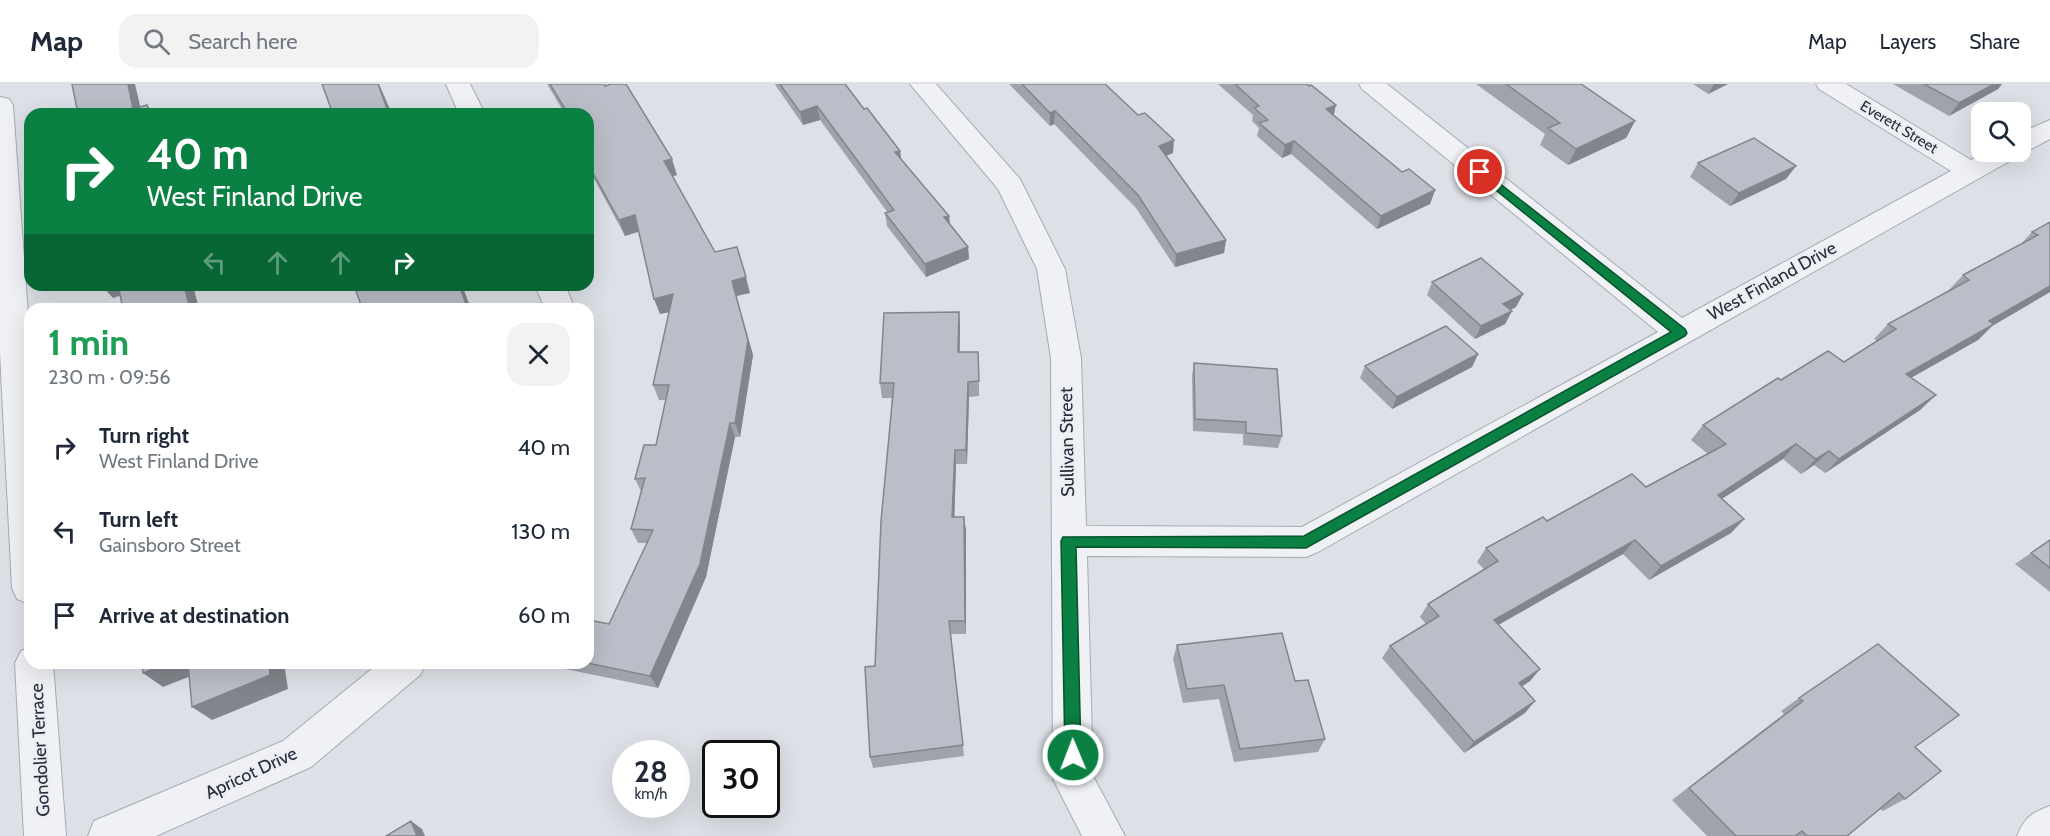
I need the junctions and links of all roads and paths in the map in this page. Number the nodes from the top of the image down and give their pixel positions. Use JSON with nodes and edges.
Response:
{"nodes":[{"id":1,"x":458,"y":84,"type":"edge"},
{"id":2,"x":922,"y":84,"type":"edge"},
{"id":3,"x":1371,"y":84,"type":"edge"},
{"id":4,"x":1828,"y":84,"type":"edge"},
{"id":5,"x":0,"y":105,"type":"edge"},
{"id":6,"x":469,"y":108,"type":"edge"},
{"id":7,"x":2050,"y":128,"type":"edge"},
{"id":8,"x":2031,"y":138,"type":"edge"},
{"id":9,"x":1987,"y":162,"type":"edge"},
{"id":10,"x":1970,"y":171,"type":"junction"},
{"id":11,"x":1680,"y":333,"type":"junction"},
{"id":12,"x":24,"y":491,"type":"edge"},
{"id":13,"x":1068,"y":541,"type":"junction"},
{"id":14,"x":34,"y":669,"type":"edge"},
{"id":15,"x":400,"y":669,"type":"edge"},
{"id":16,"x":2050,"y":826,"type":"edge"},
{"id":17,"x":45,"y":836,"type":"edge"},
{"id":18,"x":109,"y":836,"type":"edge"},
{"id":19,"x":1104,"y":836,"type":"edge"},
{"id":20,"x":2038,"y":836,"type":"edge"}],
"edges":[{"from":1,"to":6,"type":"street"},
{"from":2,"to":13,"type":"street","name":"Sullivan Street"},
{"from":3,"to":11,"type":"street"},
{"from":4,"to":10,"type":"street","name":"Everett Street"},
{"from":5,"to":12,"type":"street"},
{"from":7,"to":8,"type":"street"},
{"from":9,"to":10,"type":"street","name":"West Finland Drive"},
{"from":10,"to":11,"type":"street","name":"West Finland Drive"},
{"from":11,"to":13,"type":"street","name":"West Finland Drive"},
{"from":13,"to":19,"type":"street","name":"Sullivan Street"},
{"from":14,"to":17,"type":"street","name":"Gondolier Terrace"},
{"from":15,"to":18,"type":"street","name":"Apricot Drive"},
{"from":16,"to":20,"type":"street"}]}
